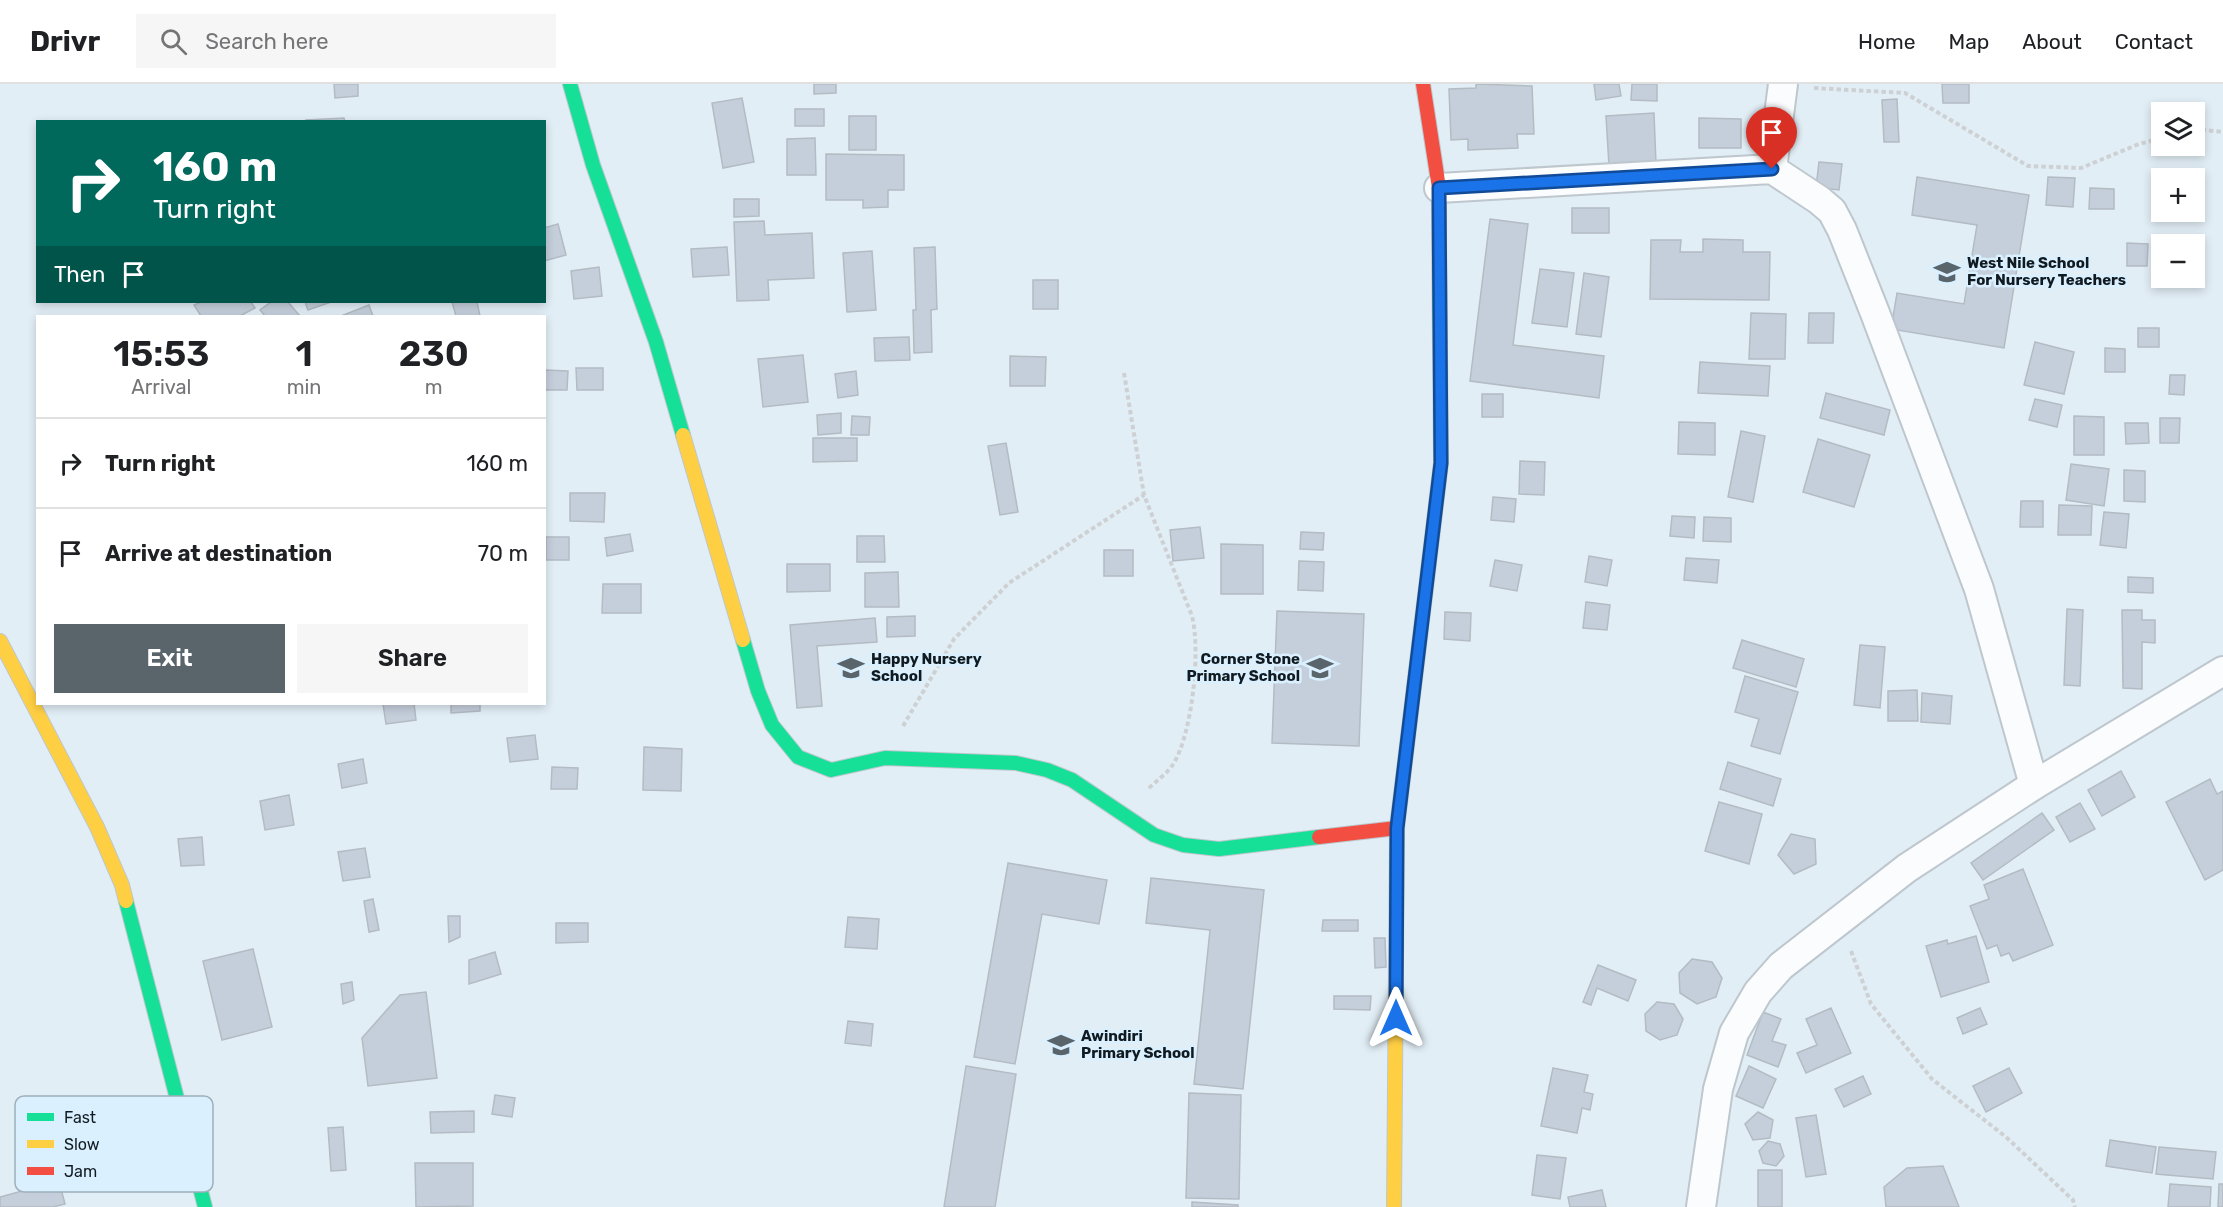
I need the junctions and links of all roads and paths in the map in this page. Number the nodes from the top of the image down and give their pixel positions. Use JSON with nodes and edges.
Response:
{"nodes":[{"id":1,"x":570,"y":84,"type":"edge"},
{"id":2,"x":1423,"y":84,"type":"edge"},
{"id":3,"x":1783,"y":85,"type":"edge"},
{"id":4,"x":2205,"y":130,"type":"edge"},
{"id":5,"x":2223,"y":132,"type":"edge"},
{"id":6,"x":2151,"y":141,"type":"edge"},
{"id":7,"x":1772,"y":169,"type":"junction"},
{"id":8,"x":1439,"y":188,"type":"junction"},
{"id":9,"x":1124,"y":373,"type":"dead end"},
{"id":10,"x":1144,"y":495,"type":"junction"},
{"id":11,"x":0,"y":642,"type":"edge"},
{"id":12,"x":2223,"y":671,"type":"edge"},
{"id":13,"x":885,"y":758,"type":"junction"},
{"id":14,"x":2034,"y":785,"type":"junction"},
{"id":15,"x":1121,"y":813,"type":"junction"},
{"id":16,"x":1397,"y":828,"type":"junction"},
{"id":17,"x":1840,"y":922,"type":"junction"},
{"id":18,"x":176,"y":1096,"type":"edge"},
{"id":19,"x":201,"y":1192,"type":"edge"},
{"id":20,"x":205,"y":1207,"type":"edge"},
{"id":21,"x":1394,"y":1207,"type":"edge"},
{"id":22,"x":1701,"y":1207,"type":"edge"},
{"id":23,"x":2075,"y":1207,"type":"edge"}],
"edges":[{"from":1,"to":13,"type":"street"},
{"from":2,"to":8,"type":"street"},
{"from":3,"to":6,"type":"path"},
{"from":3,"to":7,"type":"street"},
{"from":4,"to":5,"type":"path"},
{"from":7,"to":8,"type":"street"},
{"from":7,"to":14,"type":"street"},
{"from":8,"to":16,"type":"street"},
{"from":9,"to":10,"type":"path"},
{"from":10,"to":13,"type":"path"},
{"from":10,"to":15,"type":"path"},
{"from":11,"to":18,"type":"street"},
{"from":12,"to":14,"type":"street"},
{"from":13,"to":15,"type":"street"},
{"from":14,"to":17,"type":"street"},
{"from":15,"to":16,"type":"street"},
{"from":16,"to":21,"type":"street"},
{"from":17,"to":22,"type":"street"},
{"from":17,"to":23,"type":"path"},
{"from":19,"to":20,"type":"street"}]}
